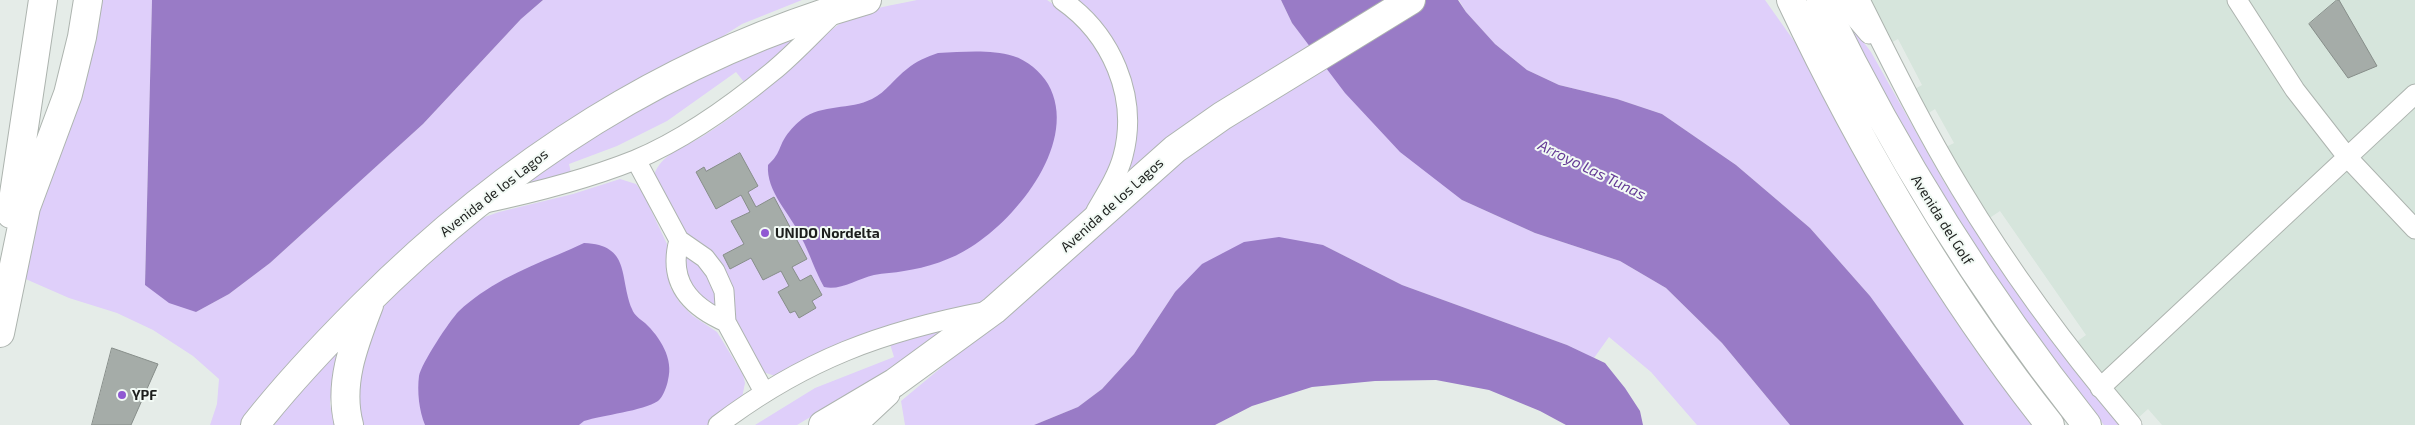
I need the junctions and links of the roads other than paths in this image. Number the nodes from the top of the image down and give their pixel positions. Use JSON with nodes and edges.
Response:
{"nodes":[{"id":1,"x":43,"y":0,"type":"edge"},
{"id":2,"x":88,"y":0,"type":"edge"},
{"id":3,"x":867,"y":0,"type":"edge"},
{"id":4,"x":1062,"y":0,"type":"edge"},
{"id":5,"x":1411,"y":0,"type":"edge"},
{"id":6,"x":1821,"y":0,"type":"edge"},
{"id":7,"x":1840,"y":0,"type":"edge"},
{"id":8,"x":1860,"y":0,"type":"edge"},
{"id":9,"x":2237,"y":0,"type":"edge"},
{"id":10,"x":831,"y":4,"type":"edge"},
{"id":11,"x":1790,"y":4,"type":"edge"},
{"id":12,"x":1886,"y":54,"type":"junction"},
{"id":13,"x":2415,"y":94,"type":"edge"},
{"id":14,"x":2348,"y":158,"type":"junction"},
{"id":15,"x":636,"y":160,"type":"junction"},
{"id":16,"x":473,"y":206,"type":"junction"},
{"id":17,"x":1086,"y":226,"type":"junction"},
{"id":18,"x":2415,"y":230,"type":"edge"},
{"id":19,"x":679,"y":240,"type":"junction"},
{"id":20,"x":372,"y":297,"type":"junction"},
{"id":21,"x":0,"y":306,"type":"edge"},
{"id":22,"x":994,"y":310,"type":"junction"},
{"id":23,"x":726,"y":322,"type":"junction"},
{"id":24,"x":0,"y":334,"type":"edge"},
{"id":25,"x":930,"y":358,"type":"junction"},
{"id":26,"x":2100,"y":388,"type":"junction"},
{"id":27,"x":764,"y":392,"type":"junction"},
{"id":28,"x":255,"y":425,"type":"edge"},
{"id":29,"x":349,"y":425,"type":"edge"},
{"id":30,"x":718,"y":425,"type":"edge"},
{"id":31,"x":823,"y":425,"type":"edge"},
{"id":32,"x":858,"y":425,"type":"edge"},
{"id":33,"x":2050,"y":425,"type":"edge"},
{"id":34,"x":2087,"y":425,"type":"edge"},
{"id":35,"x":2132,"y":425,"type":"edge"}],
"edges":[{"from":1,"to":21,"type":"street"},
{"from":2,"to":24,"type":"street"},
{"from":3,"to":10,"type":"street","name":"Avenida de los Lagos"},
{"from":4,"to":17,"type":"street"},
{"from":5,"to":17,"type":"street","name":"Avenida de los Lagos"},
{"from":6,"to":34,"type":"street","name":"Avenida del Golf"},
{"from":7,"to":12,"type":"street"},
{"from":8,"to":12,"type":"street"},
{"from":9,"to":14,"type":"street"},
{"from":10,"to":15,"type":"street"},
{"from":10,"to":16,"type":"street","name":"Avenida de los Lagos"},
{"from":11,"to":33,"type":"street","name":"Avenida del Golf"},
{"from":12,"to":26,"type":"street"},
{"from":13,"to":14,"type":"street"},
{"from":14,"to":18,"type":"street"},
{"from":14,"to":26,"type":"street"},
{"from":15,"to":16,"type":"street"},
{"from":15,"to":19,"type":"street"},
{"from":16,"to":20,"type":"street","name":"Avenida de los Lagos"},
{"from":17,"to":22,"type":"street","name":"Avenida de los Lagos"},
{"from":19,"to":23,"type":"street"},
{"from":19,"to":23,"type":"street"},
{"from":20,"to":28,"type":"street","name":"Avenida de los Lagos"},
{"from":20,"to":29,"type":"street"},
{"from":22,"to":25,"type":"street","name":"Avenida de los Lagos"},
{"from":22,"to":27,"type":"street"},
{"from":23,"to":27,"type":"street"},
{"from":25,"to":31,"type":"street","name":"Avenida de los Lagos"},
{"from":25,"to":32,"type":"street"},
{"from":26,"to":35,"type":"street"},
{"from":27,"to":30,"type":"street"}]}
